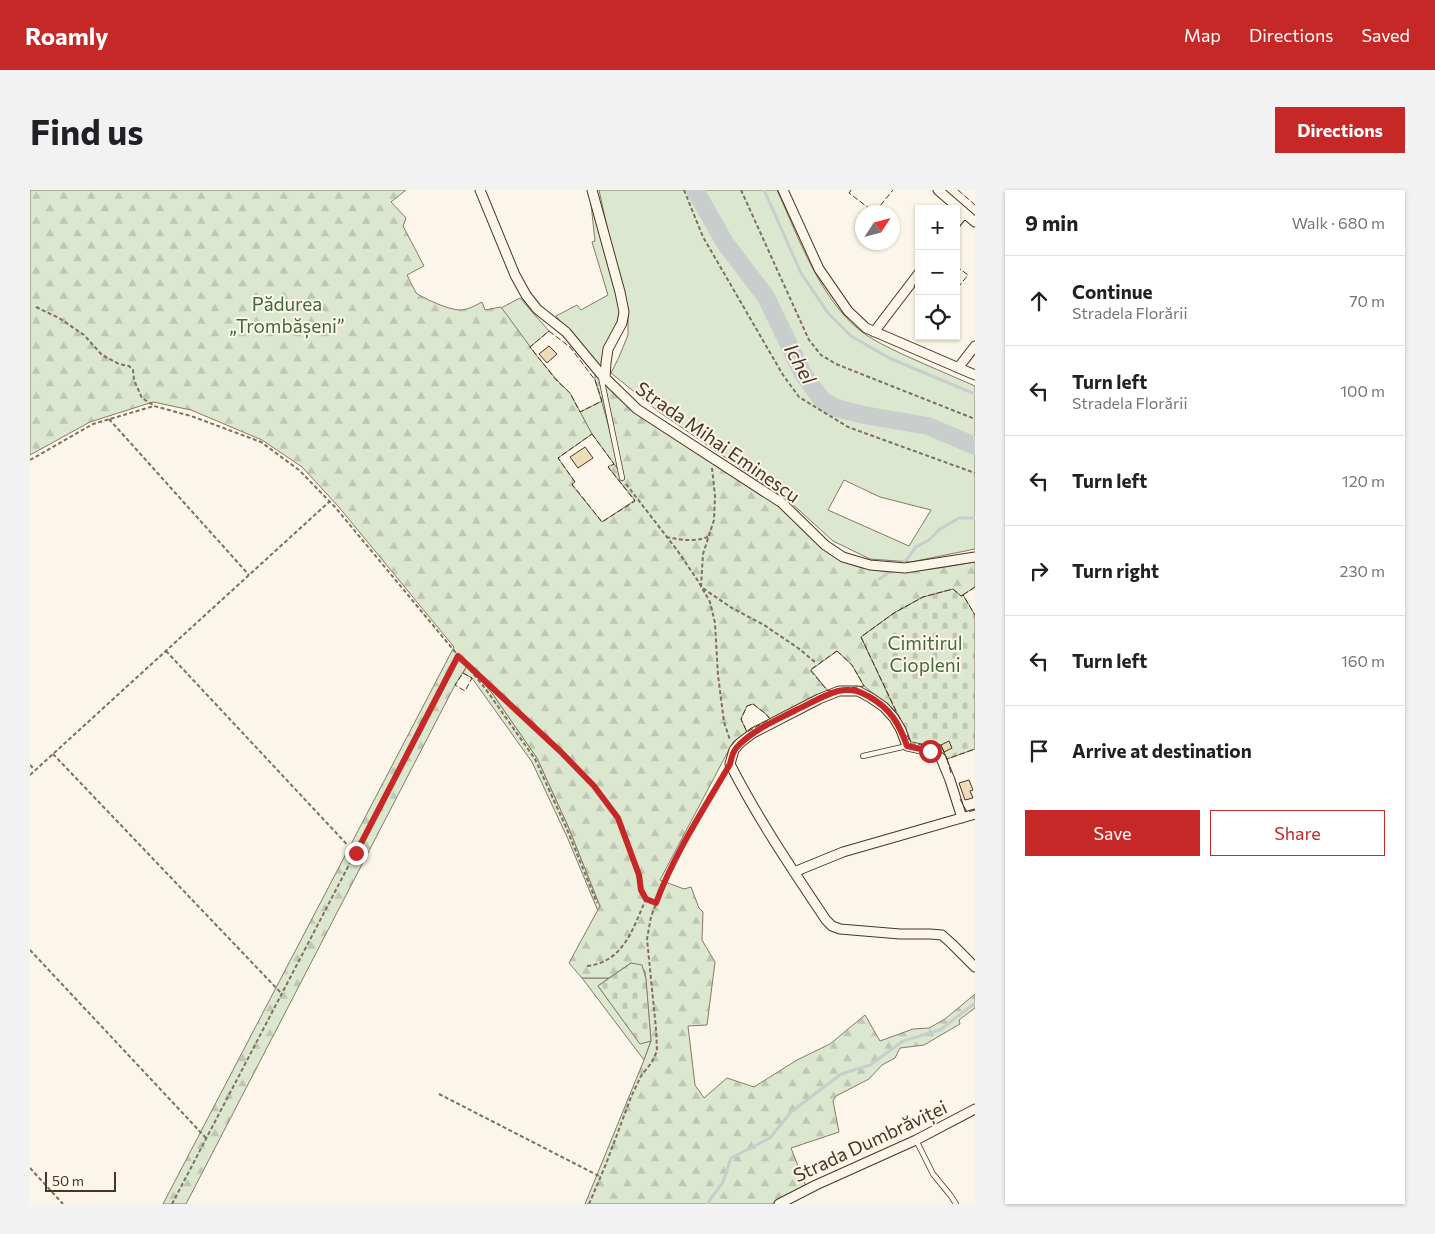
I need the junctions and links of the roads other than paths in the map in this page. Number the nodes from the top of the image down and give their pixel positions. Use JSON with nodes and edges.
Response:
{"nodes":[{"id":1,"x":480,"y":190,"type":"edge"},
{"id":2,"x":592,"y":190,"type":"edge"},
{"id":3,"x":783,"y":190,"type":"edge"},
{"id":4,"x":938,"y":190,"type":"edge"},
{"id":5,"x":964,"y":213,"type":"junction"},
{"id":6,"x":960,"y":218,"type":"edge"},
{"id":7,"x":975,"y":222,"type":"edge"},
{"id":8,"x":915,"y":278,"type":"edge"},
{"id":9,"x":874,"y":332,"type":"junction"},
{"id":10,"x":975,"y":346,"type":"edge"},
{"id":11,"x":958,"y":368,"type":"junction"},
{"id":12,"x":975,"y":375,"type":"edge"},
{"id":13,"x":602,"y":376,"type":"junction"},
{"id":14,"x":622,"y":478,"type":"road end"},
{"id":15,"x":975,"y":557,"type":"edge"},
{"id":16,"x":907,"y":746,"type":"junction"},
{"id":17,"x":863,"y":756,"type":"dead end"},
{"id":18,"x":975,"y":814,"type":"edge"},
{"id":19,"x":962,"y":818,"type":"junction"},
{"id":20,"x":794,"y":872,"type":"junction"},
{"id":21,"x":975,"y":967,"type":"edge"},
{"id":22,"x":975,"y":1109,"type":"edge"},
{"id":23,"x":916,"y":1140,"type":"junction"},
{"id":24,"x":779,"y":1204,"type":"edge"},
{"id":25,"x":956,"y":1204,"type":"edge"}],
"edges":[{"from":1,"to":13,"type":"street","name":"Strada Mihai Eminescu"},
{"from":2,"to":13,"type":"street"},
{"from":3,"to":9,"type":"street"},
{"from":4,"to":5,"type":"street"},
{"from":5,"to":6,"type":"street"},
{"from":5,"to":7,"type":"street"},
{"from":8,"to":9,"type":"street"},
{"from":9,"to":11,"type":"street"},
{"from":10,"to":11,"type":"street"},
{"from":11,"to":12,"type":"street"},
{"from":13,"to":14,"type":"lane","name":"Strada Mihai Eminescu"},
{"from":13,"to":15,"type":"street","name":"Strada Mihai Eminescu"},
{"from":16,"to":17,"type":"lane"},
{"from":16,"to":19,"type":"street"},
{"from":16,"to":20,"type":"street"},
{"from":18,"to":19,"type":"street"},
{"from":19,"to":20,"type":"street"},
{"from":20,"to":21,"type":"street"},
{"from":22,"to":23,"type":"street","name":"Strada Dumbrăviței"},
{"from":23,"to":24,"type":"street","name":"Strada Dumbrăviței"},
{"from":23,"to":25,"type":"lane"}]}
